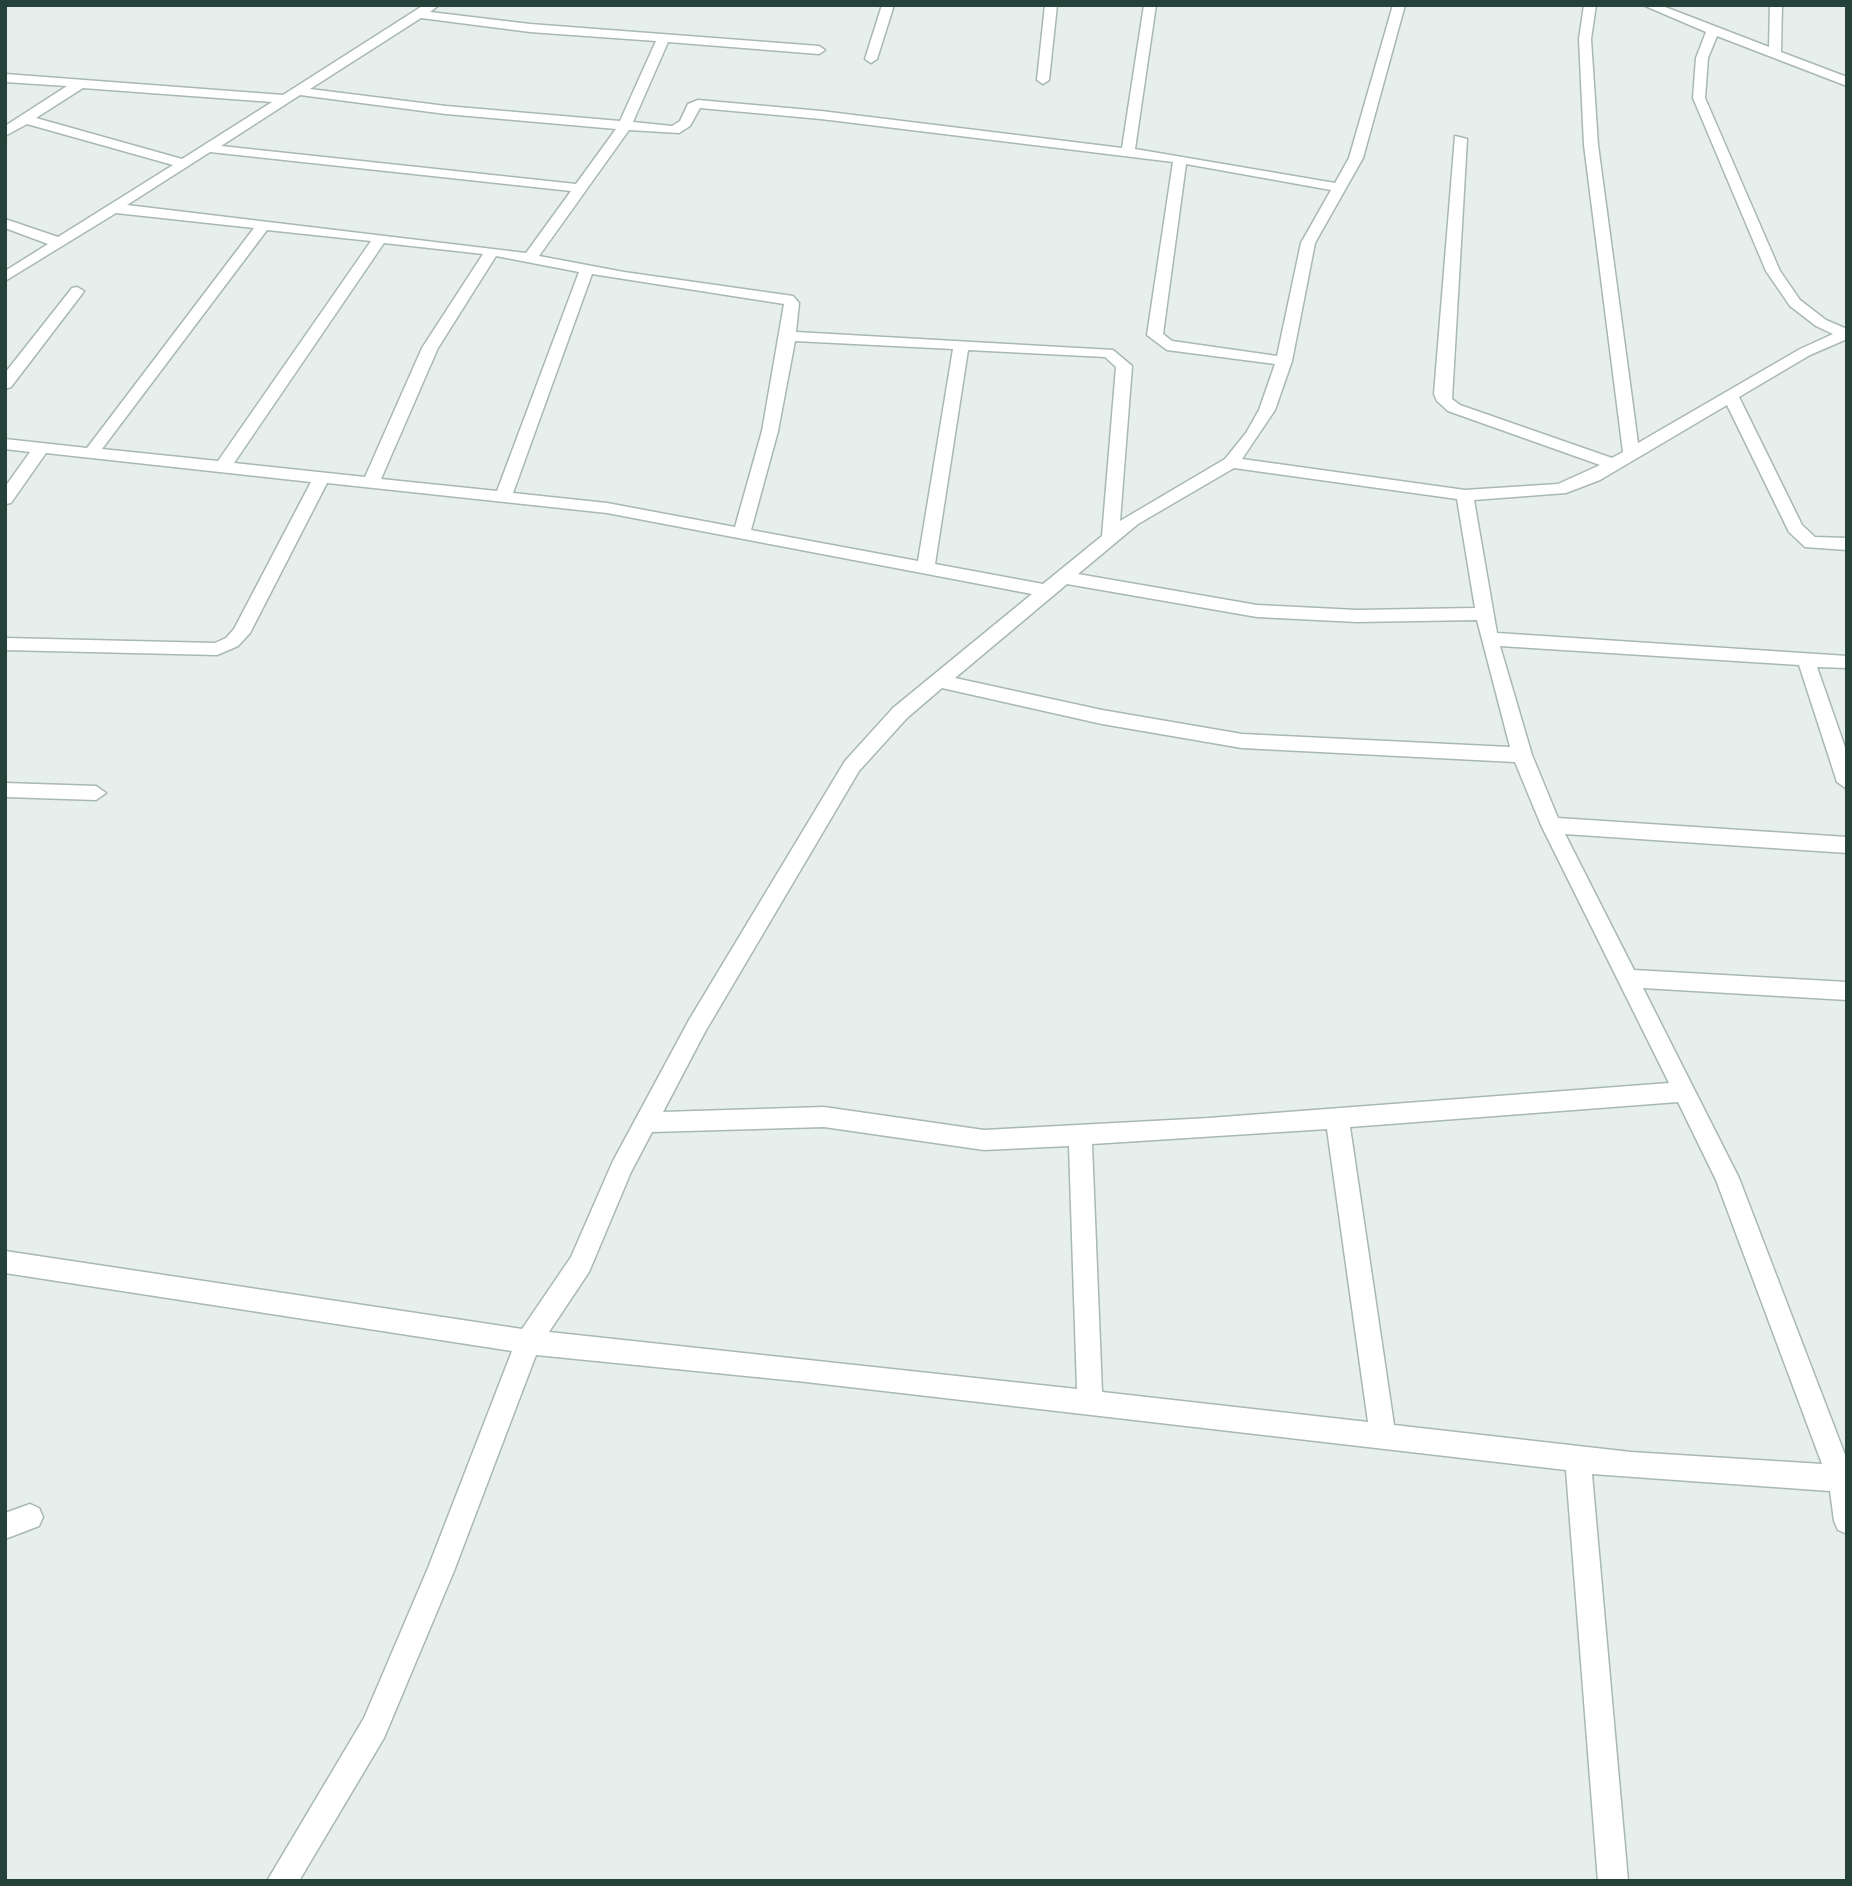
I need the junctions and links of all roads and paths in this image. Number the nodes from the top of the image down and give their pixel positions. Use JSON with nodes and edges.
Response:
{"nodes":[{"id":1,"x":433,"y":5,"type":"edge"},
{"id":2,"x":888,"y":5,"type":"edge"},
{"id":3,"x":1051,"y":5,"type":"edge"},
{"id":4,"x":1150,"y":5,"type":"edge"},
{"id":5,"x":1399,"y":5,"type":"edge"},
{"id":6,"x":1590,"y":5,"type":"edge"},
{"id":7,"x":1648,"y":5,"type":"edge"},
{"id":8,"x":1776,"y":5,"type":"edge"},
{"id":9,"x":1665,"y":9,"type":"edge"},
{"id":10,"x":419,"y":14,"type":"junction"},
{"id":11,"x":1713,"y":30,"type":"junction"},
{"id":12,"x":664,"y":38,"type":"junction"},
{"id":13,"x":819,"y":50,"type":"dead end"},
{"id":14,"x":1775,"y":55,"type":"junction"},
{"id":15,"x":871,"y":59,"type":"dead end"},
{"id":16,"x":5,"y":78,"type":"edge"},
{"id":17,"x":1044,"y":80,"type":"dead end"},
{"id":18,"x":1847,"y":82,"type":"edge"},
{"id":19,"x":81,"y":83,"type":"junction"},
{"id":20,"x":291,"y":95,"type":"junction"},
{"id":21,"x":25,"y":119,"type":"junction"},
{"id":22,"x":624,"y":127,"type":"junction"},
{"id":23,"x":5,"y":132,"type":"edge"},
{"id":24,"x":1460,"y":139,"type":"dead end"},
{"id":25,"x":206,"y":148,"type":"junction"},
{"id":26,"x":1128,"y":152,"type":"junction"},
{"id":27,"x":1180,"y":159,"type":"junction"},
{"id":28,"x":182,"y":163,"type":"junction"},
{"id":29,"x":578,"y":188,"type":"junction"},
{"id":30,"x":1340,"y":188,"type":"junction"},
{"id":31,"x":113,"y":208,"type":"junction"},
{"id":32,"x":5,"y":223,"type":"edge"},
{"id":33,"x":263,"y":226,"type":"junction"},
{"id":34,"x":380,"y":238,"type":"junction"},
{"id":35,"x":57,"y":242,"type":"junction"},
{"id":36,"x":492,"y":251,"type":"junction"},
{"id":37,"x":530,"y":258,"type":"junction"},
{"id":38,"x":587,"y":270,"type":"junction"},
{"id":39,"x":5,"y":277,"type":"edge"},
{"id":40,"x":78,"y":291,"type":"dead end"},
{"id":41,"x":1845,"y":333,"type":"edge"},
{"id":42,"x":788,"y":336,"type":"junction"},
{"id":43,"x":961,"y":344,"type":"junction"},
{"id":44,"x":1284,"y":361,"type":"junction"},
{"id":45,"x":5,"y":384,"type":"edge"},
{"id":46,"x":1730,"y":395,"type":"junction"},
{"id":47,"x":5,"y":444,"type":"edge"},
{"id":48,"x":42,"y":447,"type":"junction"},
{"id":49,"x":92,"y":452,"type":"junction"},
{"id":50,"x":1631,"y":452,"type":"junction"},
{"id":51,"x":1231,"y":463,"type":"junction"},
{"id":52,"x":1613,"y":464,"type":"junction"},
{"id":53,"x":223,"y":465,"type":"junction"},
{"id":54,"x":322,"y":477,"type":"junction"},
{"id":55,"x":371,"y":482,"type":"junction"},
{"id":56,"x":1465,"y":495,"type":"junction"},
{"id":57,"x":503,"y":496,"type":"junction"},
{"id":58,"x":5,"y":499,"type":"edge"},
{"id":59,"x":742,"y":533,"type":"junction"},
{"id":60,"x":1110,"y":540,"type":"junction"},
{"id":61,"x":1847,"y":544,"type":"edge"},
{"id":62,"x":926,"y":566,"type":"junction"},
{"id":63,"x":1066,"y":578,"type":"junction"},
{"id":64,"x":1047,"y":591,"type":"junction"},
{"id":65,"x":1485,"y":614,"type":"junction"},
{"id":66,"x":1489,"y":639,"type":"junction"},
{"id":67,"x":5,"y":644,"type":"edge"},
{"id":68,"x":1806,"y":660,"type":"junction"},
{"id":69,"x":1847,"y":662,"type":"edge"},
{"id":70,"x":940,"y":681,"type":"junction"},
{"id":71,"x":1522,"y":755,"type":"junction"},
{"id":72,"x":1847,"y":782,"type":"edge"},
{"id":73,"x":5,"y":790,"type":"edge"},
{"id":74,"x":96,"y":793,"type":"dead end"},
{"id":75,"x":1551,"y":825,"type":"junction"},
{"id":76,"x":1847,"y":845,"type":"edge"},
{"id":77,"x":1627,"y":978,"type":"junction"},
{"id":78,"x":1847,"y":991,"type":"edge"},
{"id":79,"x":1684,"y":1092,"type":"junction"},
{"id":80,"x":1337,"y":1118,"type":"junction"},
{"id":81,"x":647,"y":1122,"type":"junction"},
{"id":82,"x":1080,"y":1135,"type":"junction"},
{"id":83,"x":5,"y":1262,"type":"edge"},
{"id":84,"x":528,"y":1342,"type":"junction"},
{"id":85,"x":1090,"y":1403,"type":"junction"},
{"id":86,"x":1383,"y":1437,"type":"junction"},
{"id":87,"x":1578,"y":1460,"type":"junction"},
{"id":88,"x":1844,"y":1479,"type":"edge"},
{"id":89,"x":1847,"y":1521,"type":"edge"},
{"id":90,"x":282,"y":1881,"type":"edge"},
{"id":91,"x":1612,"y":1881,"type":"edge"}],
"edges":[{"from":1,"to":10,"type":"street"},
{"from":2,"to":15,"type":"street"},
{"from":3,"to":17,"type":"street"},
{"from":4,"to":26,"type":"street"},
{"from":5,"to":30,"type":"street"},
{"from":6,"to":50,"type":"street"},
{"from":7,"to":9,"type":"street"},
{"from":8,"to":14,"type":"street"},
{"from":9,"to":11,"type":"street"},
{"from":10,"to":12,"type":"street"},
{"from":10,"to":20,"type":"street"},
{"from":11,"to":14,"type":"street"},
{"from":11,"to":41,"type":"street"},
{"from":12,"to":13,"type":"street"},
{"from":12,"to":22,"type":"street"},
{"from":14,"to":18,"type":"street"},
{"from":16,"to":19,"type":"street"},
{"from":19,"to":20,"type":"street"},
{"from":19,"to":21,"type":"street"},
{"from":20,"to":22,"type":"street"},
{"from":20,"to":25,"type":"street"},
{"from":21,"to":23,"type":"street"},
{"from":21,"to":28,"type":"street"},
{"from":22,"to":26,"type":"street"},
{"from":22,"to":29,"type":"street"},
{"from":24,"to":52,"type":"street"},
{"from":25,"to":28,"type":"street"},
{"from":25,"to":29,"type":"street"},
{"from":26,"to":27,"type":"street"},
{"from":27,"to":30,"type":"street"},
{"from":27,"to":44,"type":"street"},
{"from":28,"to":31,"type":"street"},
{"from":29,"to":37,"type":"street"},
{"from":30,"to":44,"type":"street"},
{"from":31,"to":33,"type":"street"},
{"from":31,"to":35,"type":"street"},
{"from":32,"to":35,"type":"street"},
{"from":33,"to":34,"type":"street"},
{"from":33,"to":49,"type":"street"},
{"from":34,"to":36,"type":"street"},
{"from":34,"to":53,"type":"street"},
{"from":35,"to":39,"type":"street"},
{"from":36,"to":37,"type":"street"},
{"from":36,"to":55,"type":"street"},
{"from":37,"to":38,"type":"street"},
{"from":38,"to":42,"type":"street"},
{"from":38,"to":57,"type":"street"},
{"from":40,"to":45,"type":"street"},
{"from":41,"to":46,"type":"street"},
{"from":42,"to":43,"type":"street"},
{"from":42,"to":59,"type":"street"},
{"from":43,"to":60,"type":"street"},
{"from":43,"to":62,"type":"street"},
{"from":44,"to":51,"type":"street"},
{"from":46,"to":50,"type":"street"},
{"from":46,"to":61,"type":"street"},
{"from":47,"to":48,"type":"street"},
{"from":48,"to":49,"type":"street"},
{"from":48,"to":58,"type":"street"},
{"from":49,"to":53,"type":"street"},
{"from":50,"to":52,"type":"street"},
{"from":51,"to":56,"type":"street"},
{"from":51,"to":60,"type":"street"},
{"from":52,"to":56,"type":"street"},
{"from":53,"to":54,"type":"street"},
{"from":54,"to":55,"type":"street"},
{"from":54,"to":67,"type":"street"},
{"from":55,"to":57,"type":"street"},
{"from":56,"to":65,"type":"street"},
{"from":57,"to":59,"type":"street"},
{"from":59,"to":62,"type":"street"},
{"from":60,"to":63,"type":"street"},
{"from":62,"to":64,"type":"street"},
{"from":63,"to":64,"type":"street"},
{"from":63,"to":65,"type":"street"},
{"from":64,"to":70,"type":"street"},
{"from":65,"to":66,"type":"street"},
{"from":66,"to":68,"type":"street"},
{"from":66,"to":71,"type":"street"},
{"from":68,"to":69,"type":"street"},
{"from":68,"to":72,"type":"street"},
{"from":70,"to":71,"type":"street"},
{"from":70,"to":81,"type":"street"},
{"from":71,"to":75,"type":"street"},
{"from":73,"to":74,"type":"street"},
{"from":75,"to":76,"type":"street"},
{"from":75,"to":77,"type":"street"},
{"from":77,"to":78,"type":"street"},
{"from":77,"to":79,"type":"street"},
{"from":79,"to":80,"type":"street"},
{"from":79,"to":88,"type":"street"},
{"from":80,"to":82,"type":"street"},
{"from":80,"to":86,"type":"street"},
{"from":81,"to":82,"type":"street"},
{"from":81,"to":84,"type":"street"},
{"from":82,"to":85,"type":"street"},
{"from":83,"to":84,"type":"street"},
{"from":84,"to":85,"type":"street"},
{"from":84,"to":90,"type":"street"},
{"from":85,"to":86,"type":"street"},
{"from":86,"to":87,"type":"street"},
{"from":87,"to":88,"type":"street"},
{"from":87,"to":91,"type":"street"},
{"from":88,"to":89,"type":"street"}]}
